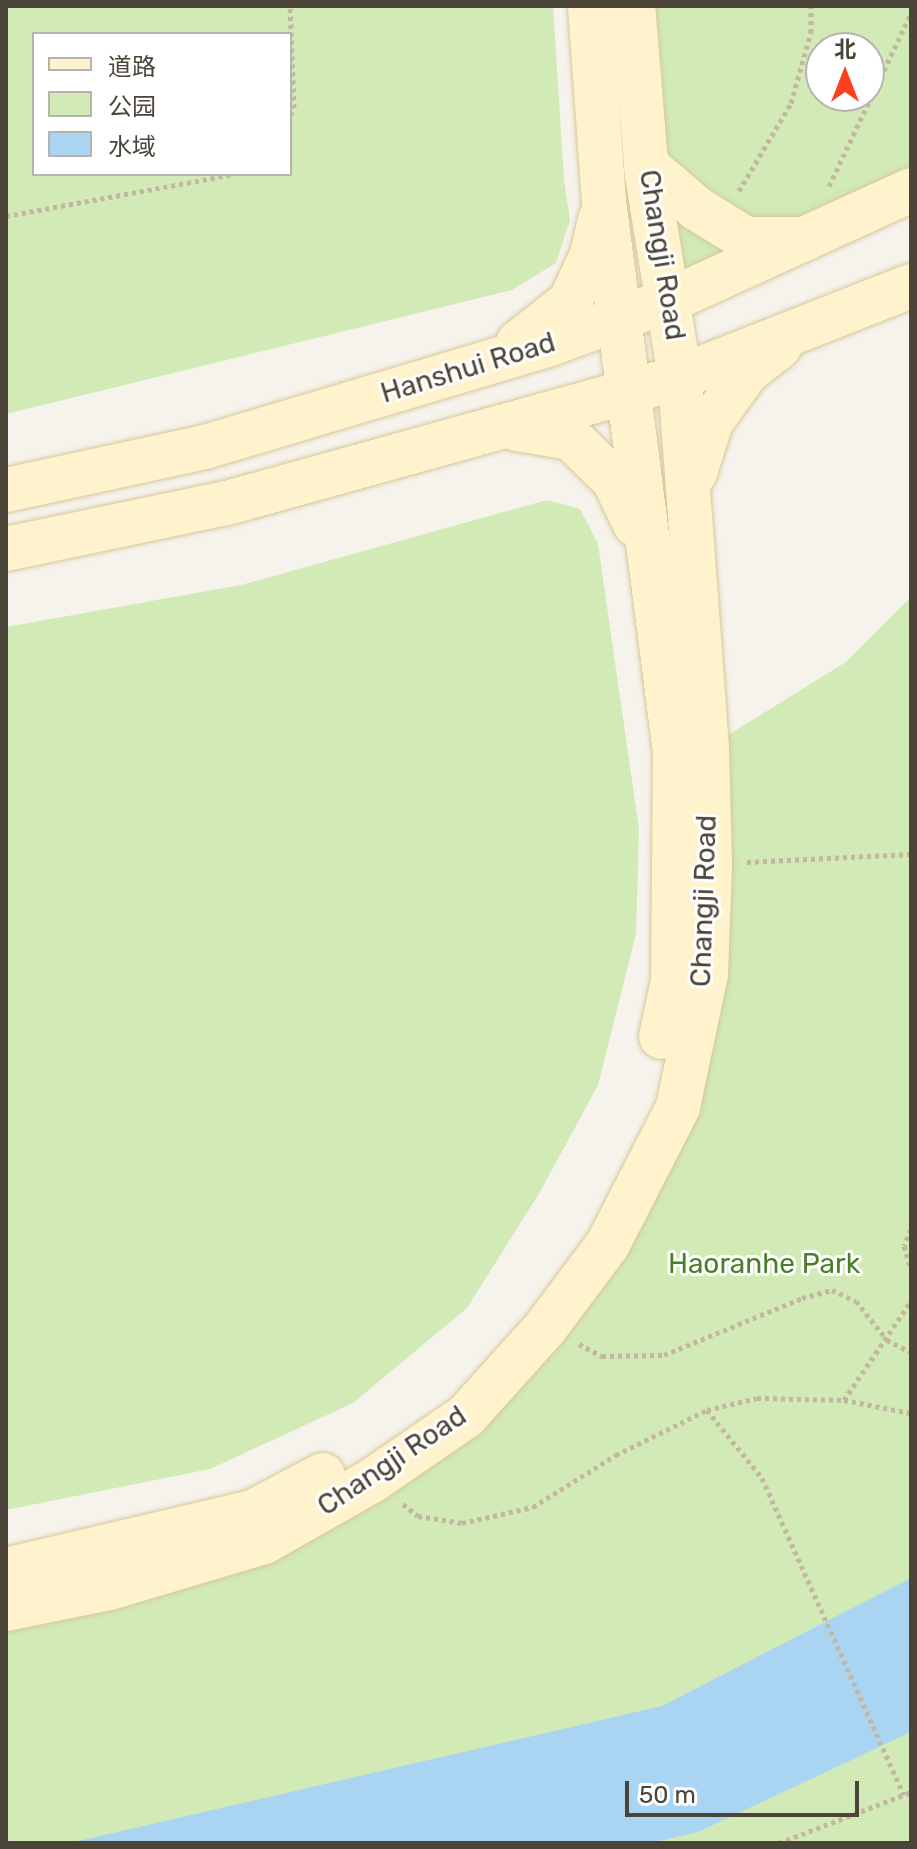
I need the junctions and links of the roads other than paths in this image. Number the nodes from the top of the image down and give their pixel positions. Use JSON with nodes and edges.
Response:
{"nodes":[{"id":1,"x":590,"y":6,"type":"edge"},
{"id":2,"x":633,"y":6,"type":"edge"},
{"id":3,"x":646,"y":165,"type":"junction"},
{"id":4,"x":911,"y":190,"type":"edge"},
{"id":5,"x":604,"y":201,"type":"junction"},
{"id":6,"x":803,"y":238,"type":"junction"},
{"id":7,"x":911,"y":286,"type":"edge"},
{"id":8,"x":670,"y":300,"type":"junction"},
{"id":9,"x":620,"y":318,"type":"junction"},
{"id":10,"x":800,"y":330,"type":"junction"},
{"id":11,"x":496,"y":360,"type":"junction"},
{"id":12,"x":680,"y":377,"type":"junction"},
{"id":13,"x":629,"y":392,"type":"junction"},
{"id":14,"x":507,"y":428,"type":"junction"},
{"id":15,"x":6,"y":490,"type":"edge"},
{"id":16,"x":689,"y":494,"type":"junction"},
{"id":17,"x":646,"y":547,"type":"junction"},
{"id":18,"x":6,"y":549,"type":"edge"},
{"id":19,"x":6,"y":1570,"type":"edge"},
{"id":20,"x":6,"y":1609,"type":"edge"}],
"edges":[{"from":1,"to":5,"type":"street","name":"Changji Road"},
{"from":2,"to":3,"type":"street","name":"Changji Road"},
{"from":3,"to":6,"type":"street"},
{"from":3,"to":8,"type":"street","name":"Changji Road"},
{"from":4,"to":6,"type":"street","name":"Hanshui Road"},
{"from":5,"to":9,"type":"street","name":"Changji Road"},
{"from":5,"to":11,"type":"street"},
{"from":6,"to":8,"type":"street","name":"Hanshui Road"},
{"from":7,"to":10,"type":"street"},
{"from":8,"to":9,"type":"street","name":"Hanshui Road"},
{"from":8,"to":12,"type":"street","name":"Changji Road"},
{"from":9,"to":11,"type":"street","name":"Hanshui Road"},
{"from":9,"to":13,"type":"street","name":"Changji Road"},
{"from":10,"to":12,"type":"street"},
{"from":10,"to":16,"type":"street"},
{"from":11,"to":15,"type":"street","name":"Hanshui Road"},
{"from":12,"to":13,"type":"street"},
{"from":12,"to":16,"type":"street","name":"Changji Road"},
{"from":13,"to":14,"type":"street"},
{"from":13,"to":17,"type":"street","name":"Changji Road"},
{"from":14,"to":17,"type":"street"},
{"from":14,"to":18,"type":"street"},
{"from":16,"to":20,"type":"street","name":"Changji Road"},
{"from":17,"to":19,"type":"street","name":"Changji Road"}]}
